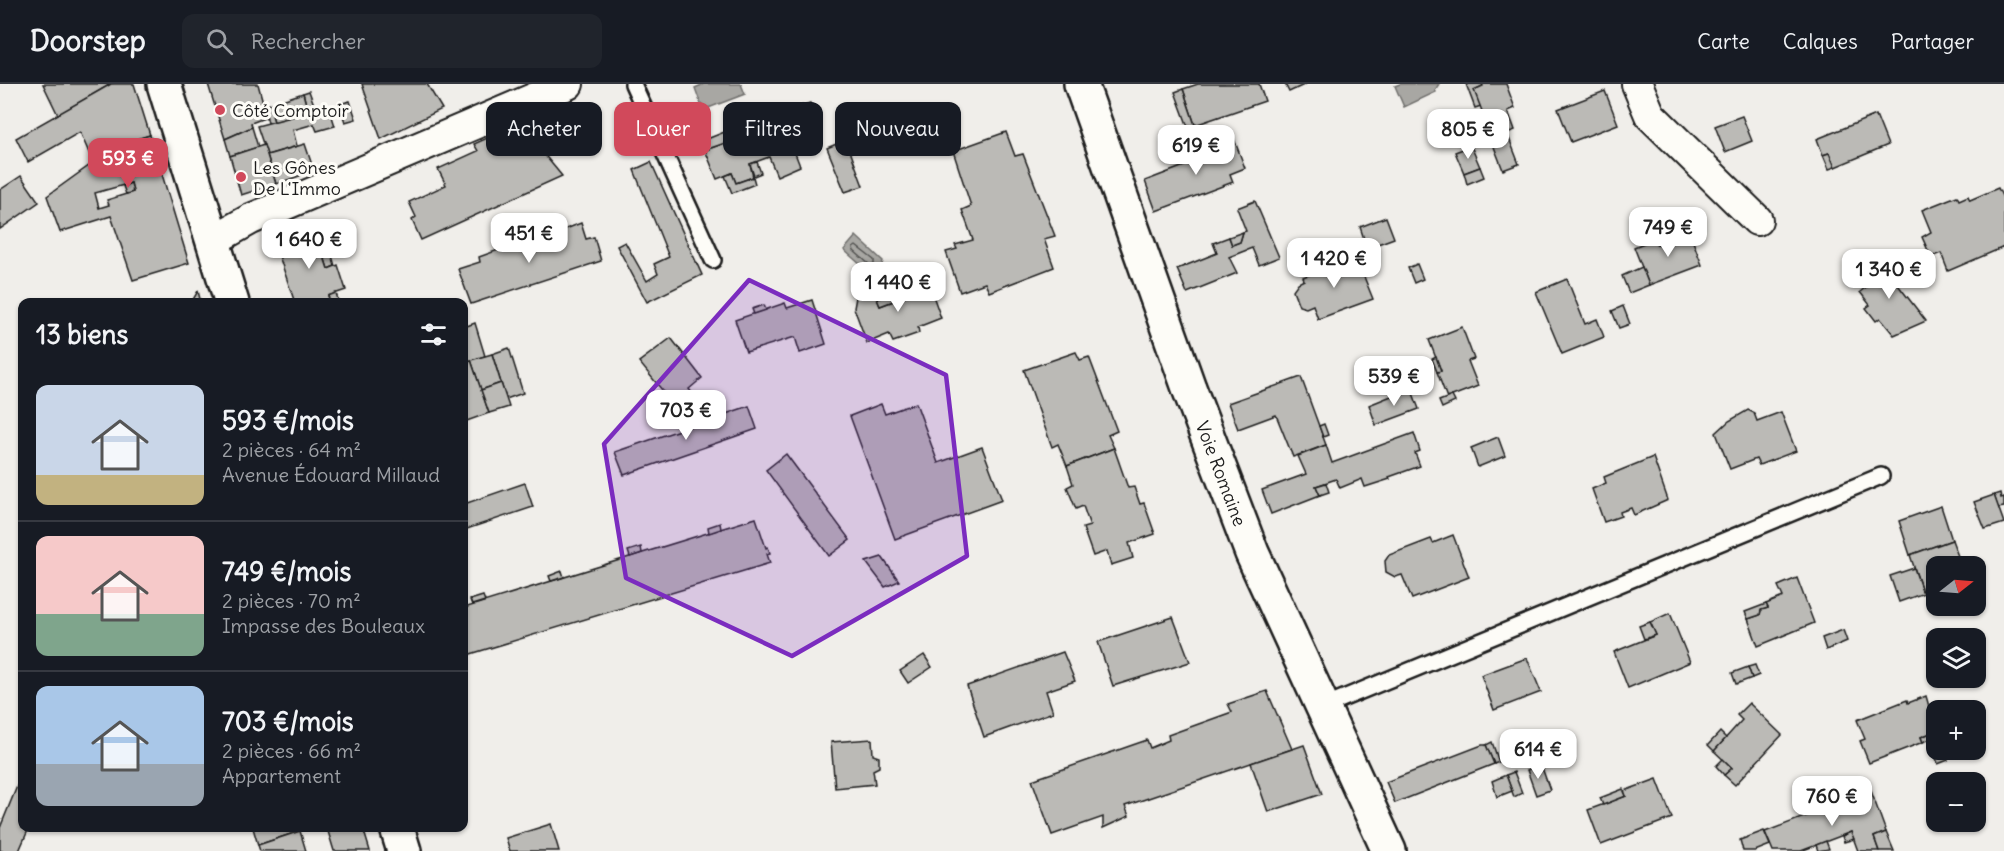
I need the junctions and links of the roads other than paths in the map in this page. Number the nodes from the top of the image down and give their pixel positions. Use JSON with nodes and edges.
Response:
{"nodes":[{"id":1,"x":164,"y":84,"type":"edge"},
{"id":2,"x":567,"y":84,"type":"edge"},
{"id":3,"x":633,"y":84,"type":"edge"},
{"id":4,"x":1081,"y":84,"type":"edge"},
{"id":5,"x":1637,"y":84,"type":"edge"},
{"id":6,"x":1757,"y":220,"type":"dead end"},
{"id":7,"x":212,"y":241,"type":"junction"},
{"id":8,"x":713,"y":260,"type":"dead end"},
{"id":9,"x":230,"y":298,"type":"edge"},
{"id":10,"x":1881,"y":476,"type":"dead end"},
{"id":11,"x":1322,"y":707,"type":"junction"},
{"id":12,"x":398,"y":832,"type":"edge"},
{"id":13,"x":404,"y":851,"type":"edge"},
{"id":14,"x":1389,"y":851,"type":"edge"}],
"edges":[{"from":1,"to":7,"type":"street"},
{"from":2,"to":7,"type":"street"},
{"from":3,"to":8,"type":"lane"},
{"from":4,"to":11,"type":"street","name":"Voie Romaine"},
{"from":5,"to":6,"type":"street"},
{"from":7,"to":9,"type":"street"},
{"from":10,"to":11,"type":"lane"},
{"from":11,"to":14,"type":"street","name":"Voie Romaine"},
{"from":12,"to":13,"type":"street"}]}
